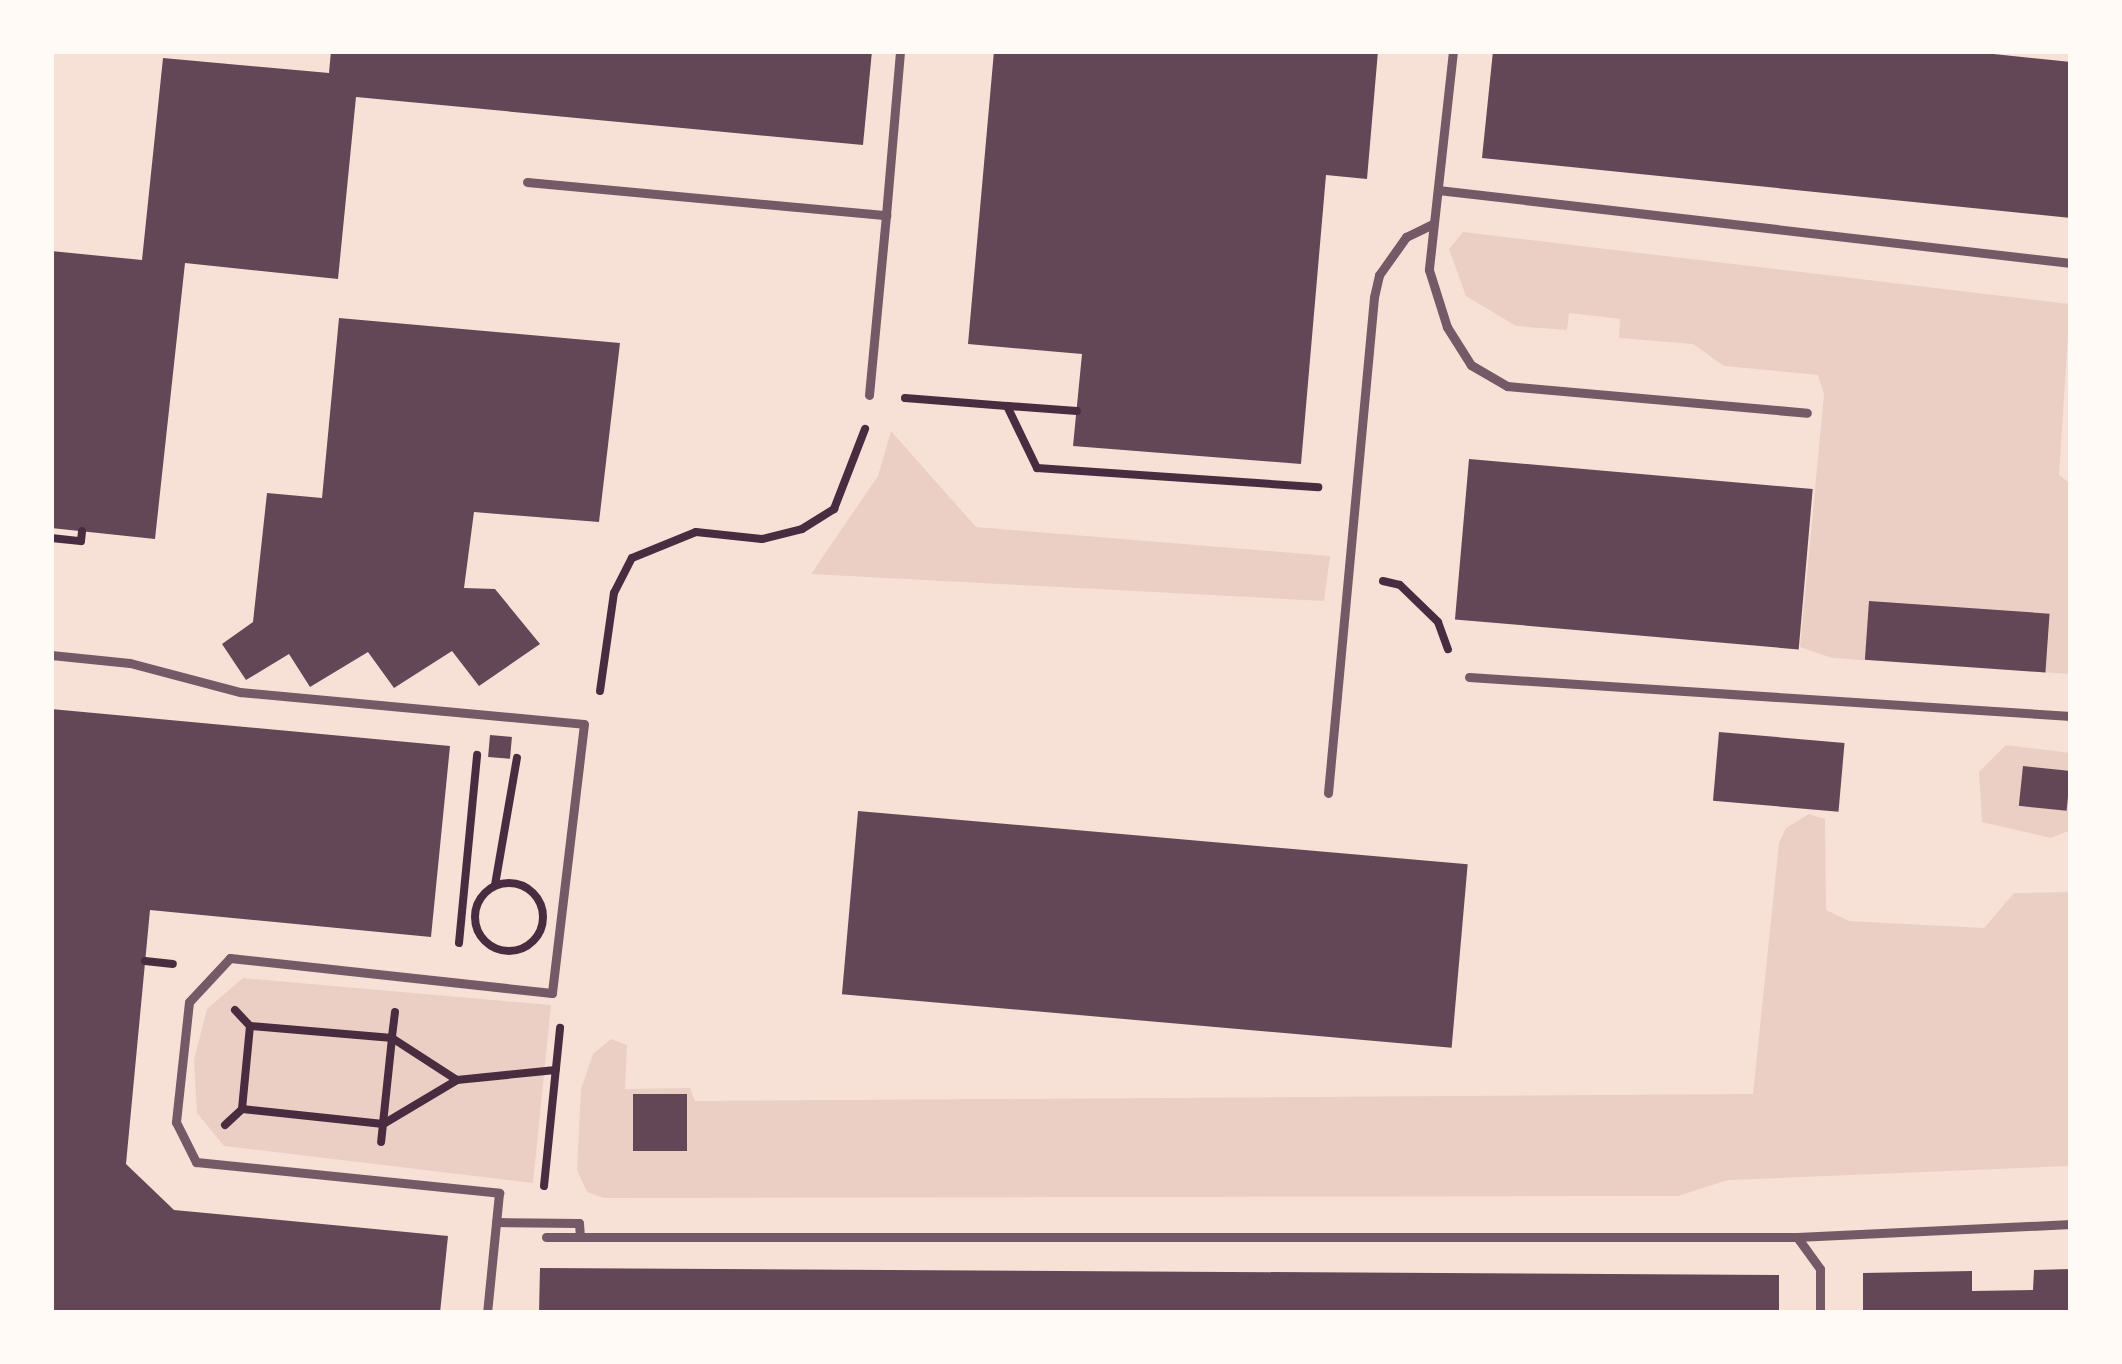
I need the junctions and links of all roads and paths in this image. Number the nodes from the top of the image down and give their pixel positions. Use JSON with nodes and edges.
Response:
{"nodes":[{"id":1,"x":900,"y":51,"type":"edge"},
{"id":2,"x":1453,"y":51,"type":"edge"},
{"id":3,"x":527,"y":182,"type":"dead end"},
{"id":4,"x":1438,"y":190,"type":"junction"},
{"id":5,"x":886,"y":215,"type":"junction"},
{"id":6,"x":1433,"y":224,"type":"junction"},
{"id":7,"x":2071,"y":262,"type":"edge"},
{"id":8,"x":869,"y":395,"type":"junction"},
{"id":9,"x":1007,"y":406,"type":"junction"},
{"id":10,"x":1077,"y":411,"type":"dead end"},
{"id":11,"x":1807,"y":413,"type":"dead end"},
{"id":12,"x":1360,"y":452,"type":"junction"},
{"id":13,"x":82,"y":531,"type":"dead end"},
{"id":14,"x":51,"y":538,"type":"edge"},
{"id":15,"x":1347,"y":573,"type":"junction"},
{"id":16,"x":51,"y":655,"type":"edge"},
{"id":17,"x":1469,"y":677,"type":"joint"},
{"id":18,"x":599,"y":702,"type":"dead end"},
{"id":19,"x":481,"y":715,"type":"junction"},
{"id":20,"x":2071,"y":716,"type":"edge"},
{"id":21,"x":519,"y":751,"type":"dead end"},
{"id":22,"x":1328,"y":794,"type":"dead end"},
{"id":23,"x":494,"y":886,"type":"junction"},
{"id":24,"x":457,"y":965,"type":"dead end"},
{"id":25,"x":399,"y":976,"type":"junction"},
{"id":26,"x":205,"y":979,"type":"junction"},
{"id":27,"x":250,"y":1027,"type":"junction"},
{"id":28,"x":392,"y":1038,"type":"junction"},
{"id":29,"x":555,"y":1070,"type":"dead end"},
{"id":30,"x":457,"y":1080,"type":"junction"},
{"id":31,"x":242,"y":1109,"type":"junction"},
{"id":32,"x":383,"y":1124,"type":"junction"},
{"id":33,"x":191,"y":1156,"type":"junction"},
{"id":34,"x":376,"y":1180,"type":"junction"},
{"id":35,"x":496,"y":1222,"type":"junction"},
{"id":36,"x":2071,"y":1224,"type":"edge"},
{"id":37,"x":546,"y":1237,"type":"dead end"},
{"id":38,"x":580,"y":1237,"type":"junction"},
{"id":39,"x":1797,"y":1237,"type":"junction"},
{"id":40,"x":487,"y":1313,"type":"edge"},
{"id":41,"x":1820,"y":1313,"type":"edge"}],
"edges":[{"from":1,"to":5,"type":"lane"},
{"from":2,"to":4,"type":"lane"},
{"from":3,"to":5,"type":"lane"},
{"from":4,"to":6,"type":"lane"},
{"from":4,"to":7,"type":"lane"},
{"from":5,"to":8,"type":"lane"},
{"from":6,"to":11,"type":"lane"},
{"from":6,"to":12,"type":"lane"},
{"from":8,"to":9,"type":"path"},
{"from":8,"to":18,"type":"path"},
{"from":9,"to":10,"type":"path"},
{"from":9,"to":12,"type":"path"},
{"from":12,"to":15,"type":"lane"},
{"from":13,"to":14,"type":"path"},
{"from":15,"to":17,"type":"path"},
{"from":15,"to":22,"type":"lane"},
{"from":16,"to":19,"type":"lane"},
{"from":17,"to":20,"type":"lane"},
{"from":19,"to":24,"type":"path"},
{"from":19,"to":25,"type":"lane"},
{"from":21,"to":23,"type":"path"},
{"from":23,"to":23,"type":"path"},
{"from":25,"to":26,"type":"lane"},
{"from":25,"to":28,"type":"path"},
{"from":26,"to":27,"type":"path"},
{"from":26,"to":33,"type":"lane"},
{"from":27,"to":28,"type":"path"},
{"from":27,"to":31,"type":"path"},
{"from":28,"to":30,"type":"path"},
{"from":28,"to":32,"type":"path"},
{"from":29,"to":30,"type":"path"},
{"from":30,"to":32,"type":"path"},
{"from":31,"to":32,"type":"path"},
{"from":31,"to":33,"type":"path"},
{"from":32,"to":34,"type":"path"},
{"from":33,"to":34,"type":"lane"},
{"from":34,"to":35,"type":"lane"},
{"from":35,"to":38,"type":"lane"},
{"from":35,"to":40,"type":"lane"},
{"from":36,"to":39,"type":"lane"},
{"from":37,"to":38,"type":"lane"},
{"from":38,"to":39,"type":"lane"},
{"from":39,"to":41,"type":"lane"}]}
